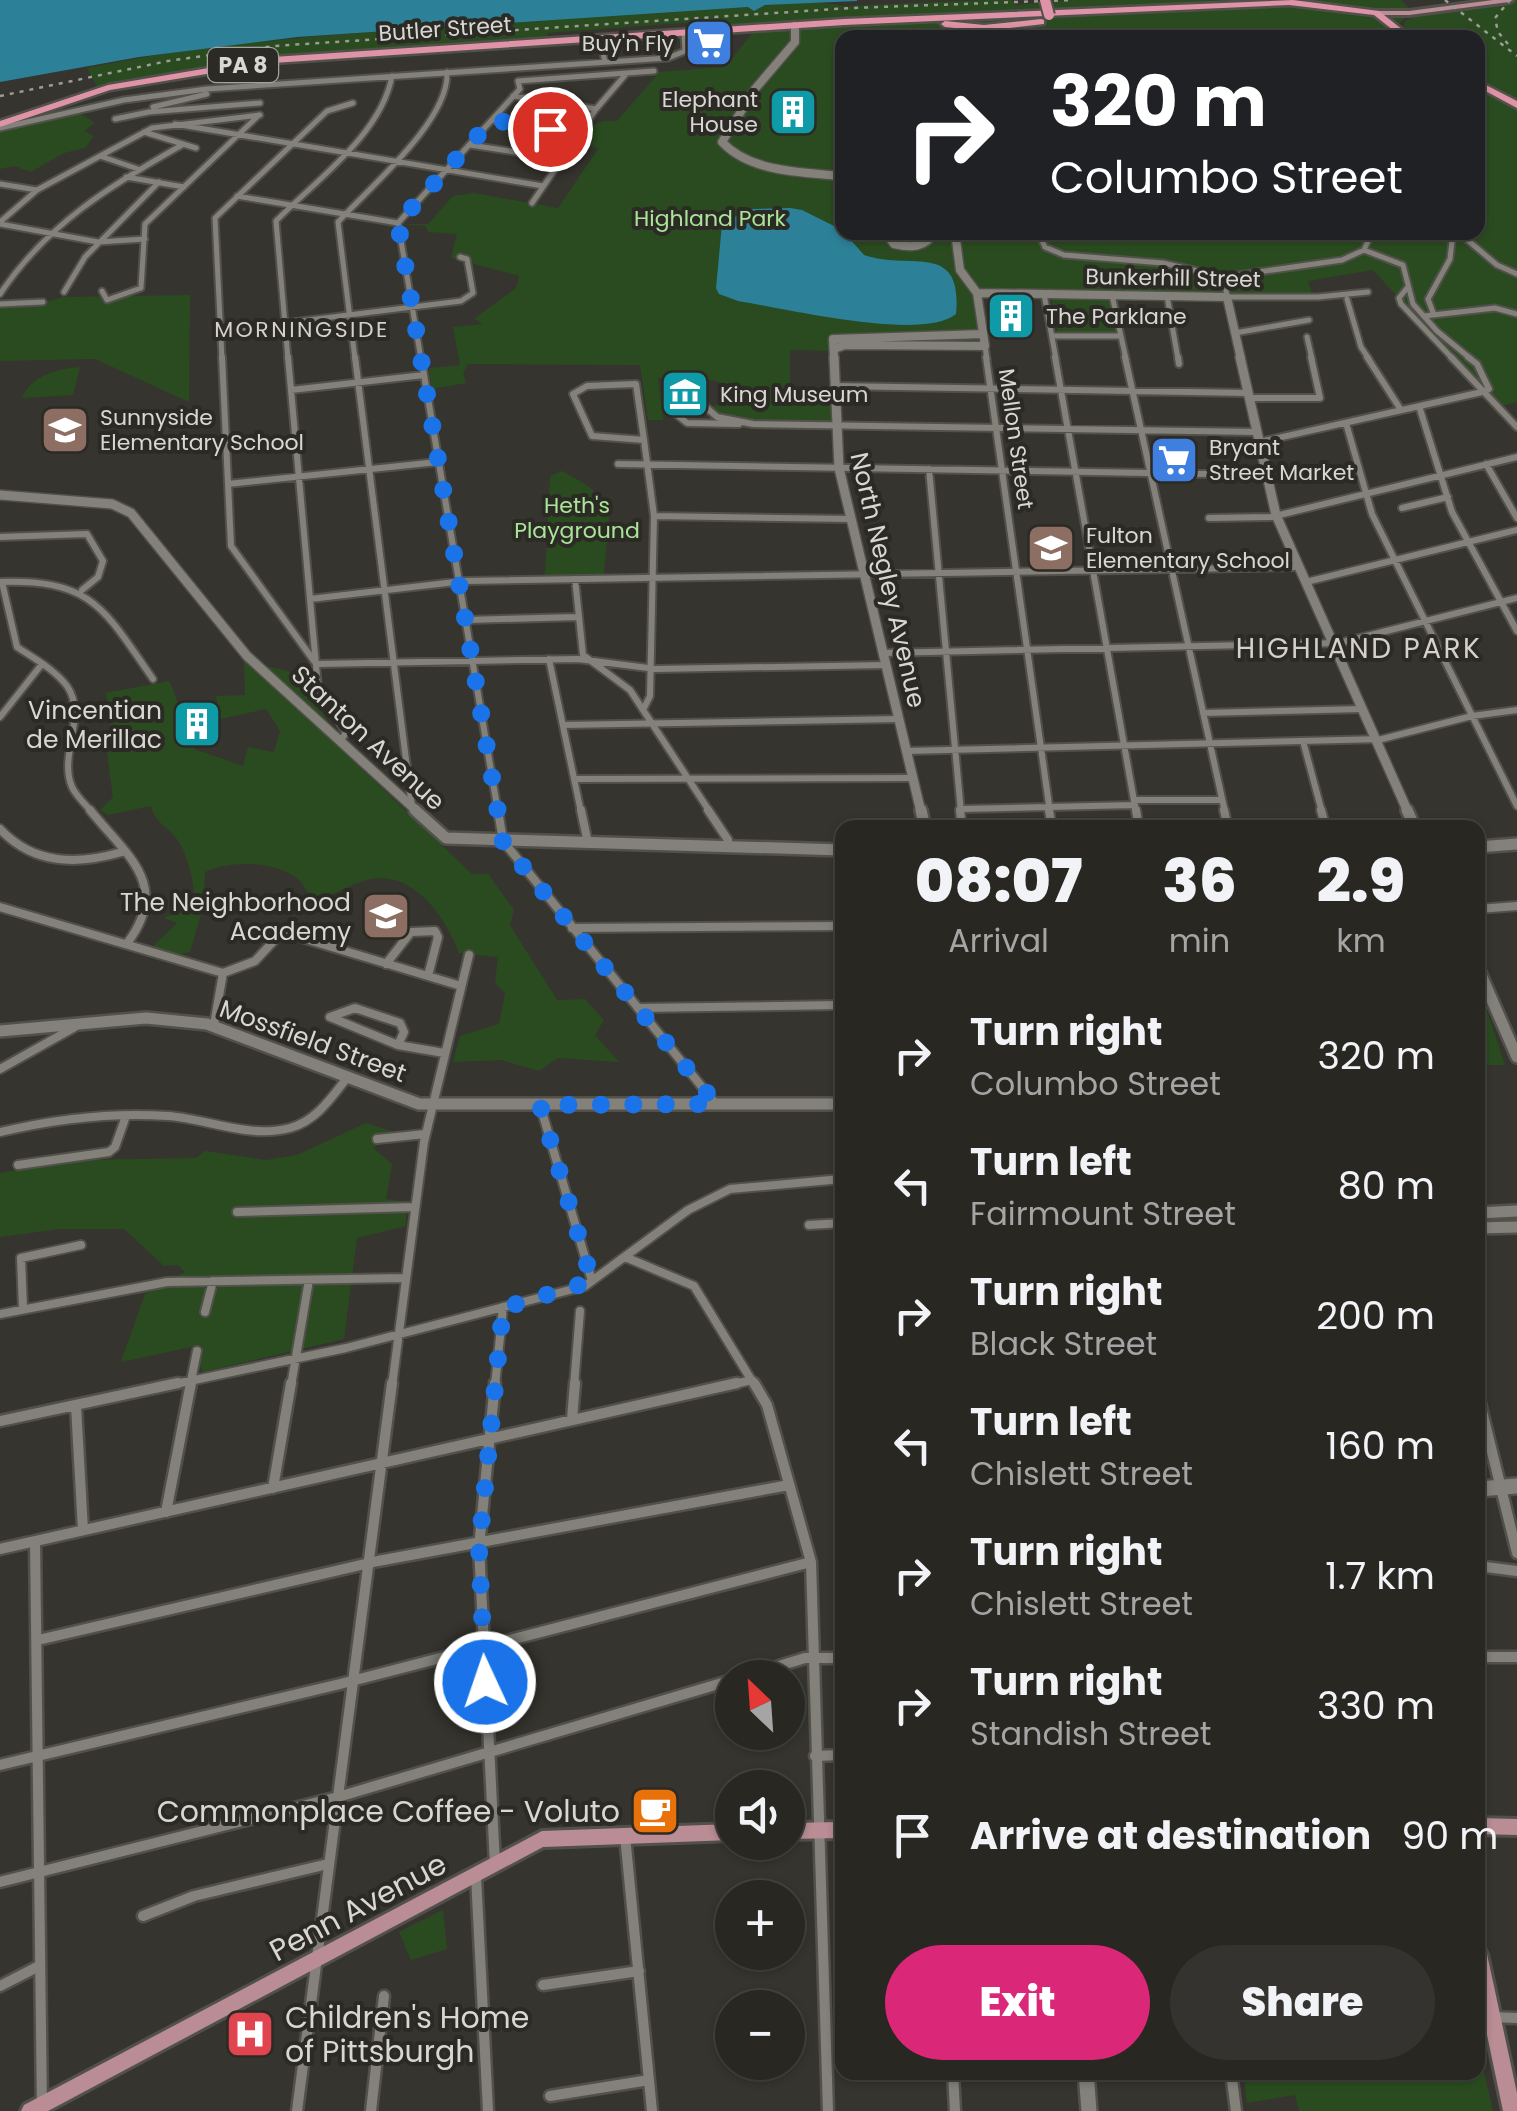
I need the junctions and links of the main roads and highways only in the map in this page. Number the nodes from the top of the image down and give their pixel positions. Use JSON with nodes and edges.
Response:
{"nodes":[{"id":1,"x":1509,"y":0,"type":"edge"},
{"id":2,"x":1190,"y":5,"type":"junction"},
{"id":3,"x":1050,"y":7,"type":"edge"},
{"id":4,"x":1344,"y":8,"type":"junction"},
{"id":5,"x":1420,"y":12,"type":"junction"},
{"id":6,"x":1376,"y":13,"type":"junction"},
{"id":7,"x":901,"y":20,"type":"junction"},
{"id":8,"x":795,"y":26,"type":"junction"},
{"id":9,"x":1396,"y":30,"type":"edge"},
{"id":10,"x":1399,"y":30,"type":"edge"},
{"id":11,"x":1404,"y":30,"type":"edge"},
{"id":12,"x":1485,"y":88,"type":"edge"},
{"id":13,"x":1517,"y":105,"type":"edge"},
{"id":14,"x":0,"y":126,"type":"edge"},
{"id":15,"x":835,"y":175,"type":"edge"},
{"id":16,"x":891,"y":240,"type":"edge"},
{"id":17,"x":929,"y":240,"type":"edge"},
{"id":18,"x":957,"y":240,"type":"edge"},
{"id":19,"x":977,"y":293,"type":"junction"},
{"id":20,"x":983,"y":334,"type":"junction"},
{"id":21,"x":833,"y":344,"type":"junction"},
{"id":22,"x":0,"y":495,"type":"edge"},
{"id":23,"x":922,"y":820,"type":"edge"},
{"id":24,"x":1411,"y":820,"type":"edge"},
{"id":25,"x":835,"y":850,"type":"edge"},
{"id":26,"x":1485,"y":984,"type":"edge"},
{"id":27,"x":0,"y":1031,"type":"edge"},
{"id":28,"x":1517,"y":1056,"type":"edge"},
{"id":29,"x":835,"y":1104,"type":"edge"},
{"id":30,"x":1517,"y":1211,"type":"edge"},
{"id":31,"x":1485,"y":1213,"type":"edge"},
{"id":32,"x":1517,"y":1227,"type":"edge"},
{"id":33,"x":1485,"y":1228,"type":"edge"},
{"id":34,"x":1517,"y":1486,"type":"edge"},
{"id":35,"x":1485,"y":1488,"type":"edge"},
{"id":36,"x":1485,"y":1826,"type":"edge"},
{"id":37,"x":1517,"y":1826,"type":"edge"},
{"id":38,"x":805,"y":1830,"type":"edge"},
{"id":39,"x":835,"y":1830,"type":"edge"},
{"id":40,"x":715,"y":1833,"type":"edge"},
{"id":41,"x":1485,"y":1988,"type":"edge"},
{"id":42,"x":1487,"y":2036,"type":"edge"},
{"id":43,"x":1087,"y":2080,"type":"edge"},
{"id":44,"x":38,"y":2109,"type":"edge"},
{"id":45,"x":1090,"y":2111,"type":"edge"},
{"id":46,"x":1512,"y":2111,"type":"edge"}],
"edges":[{"from":1,"to":5,"type":"main road"},
{"from":2,"to":3,"type":"highway"},
{"from":2,"to":3,"type":"highway"},
{"from":2,"to":4,"type":"highway"},
{"from":3,"to":3,"type":"highway"},
{"from":3,"to":7,"type":"highway","bridge":true},
{"from":3,"to":7,"type":"highway"},
{"from":4,"to":6,"type":"highway"},
{"from":4,"to":9,"type":"highway"},
{"from":5,"to":6,"type":"main road"},
{"from":5,"to":11,"type":"main road"},
{"from":6,"to":10,"type":"highway"},
{"from":7,"to":8,"type":"highway","name":"Butler Street","number":"PA 8"},
{"from":8,"to":14,"type":"highway","name":"Butler Street","number":"PA 8"},
{"from":8,"to":15,"type":"main road"},
{"from":12,"to":13,"type":"highway"},
{"from":16,"to":17,"type":"main road"},
{"from":18,"to":19,"type":"main road","name":"Mellon Street"},
{"from":19,"to":20,"type":"main road","name":"Mellon Street"},
{"from":19,"to":24,"type":"main road","name":"Bunkerhill Street"},
{"from":20,"to":21,"type":"main road"},
{"from":20,"to":21,"type":"main road","name":"Mellon Street"},
{"from":21,"to":23,"type":"main road","name":"North Negley Avenue"},
{"from":22,"to":25,"type":"main road","name":"Stanton Avenue"},
{"from":26,"to":28,"type":"main road"},
{"from":27,"to":29,"type":"main road","name":"Mossfield Street"},
{"from":30,"to":31,"type":"main road"},
{"from":32,"to":33,"type":"main road"},
{"from":34,"to":35,"type":"main road"},
{"from":36,"to":37,"type":"main road"},
{"from":38,"to":39,"type":"main road"},
{"from":40,"to":44,"type":"main road","name":"Penn Avenue"},
{"from":41,"to":42,"type":"main road"},
{"from":42,"to":46,"type":"main road"},
{"from":43,"to":45,"type":"main road"}]}
